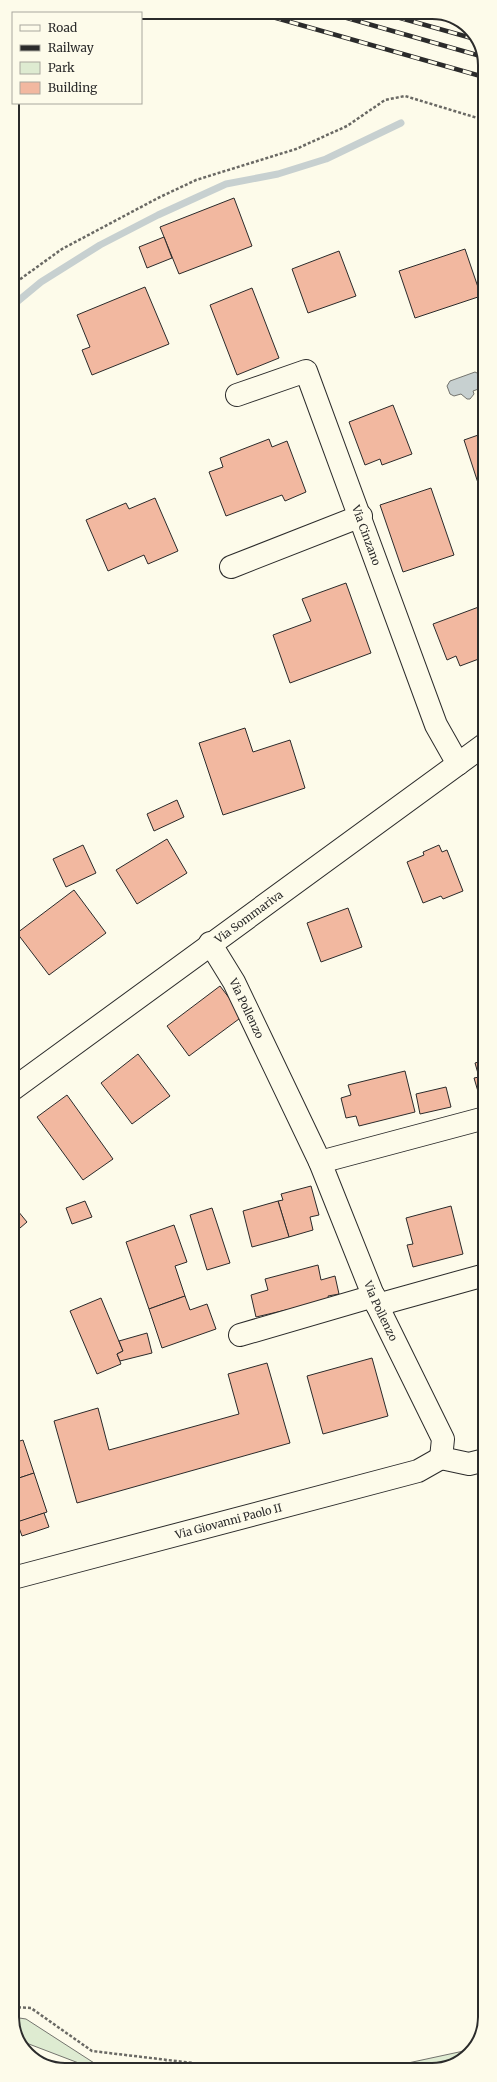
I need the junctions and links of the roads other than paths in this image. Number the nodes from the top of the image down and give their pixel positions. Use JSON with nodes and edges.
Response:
{"nodes":[{"id":1,"x":237,"y":395,"type":"dead end"},
{"id":2,"x":361,"y":516,"type":"junction"},
{"id":3,"x":231,"y":567,"type":"dead end"},
{"id":4,"x":478,"y":749,"type":"edge"},
{"id":5,"x":458,"y":764,"type":"junction"},
{"id":6,"x":210,"y":943,"type":"junction"},
{"id":7,"x":19,"y":1084,"type":"edge"},
{"id":8,"x":478,"y":1120,"type":"edge"},
{"id":9,"x":320,"y":1162,"type":"junction"},
{"id":10,"x":478,"y":1277,"type":"edge"},
{"id":11,"x":376,"y":1300,"type":"junction"},
{"id":12,"x":240,"y":1335,"type":"dead end"},
{"id":13,"x":441,"y":1458,"type":"junction"},
{"id":14,"x":478,"y":1462,"type":"edge"},
{"id":15,"x":19,"y":1576,"type":"edge"}],
"edges":[{"from":1,"to":2,"type":"street","name":"Via Cinzano"},
{"from":2,"to":3,"type":"street"},
{"from":2,"to":5,"type":"street","name":"Via Cinzano"},
{"from":4,"to":5,"type":"street","name":"Via Sommariva"},
{"from":5,"to":6,"type":"street","name":"Via Sommariva"},
{"from":6,"to":7,"type":"street","name":"Via Sommariva"},
{"from":6,"to":9,"type":"street","name":"Via Pollenzo"},
{"from":8,"to":9,"type":"street"},
{"from":9,"to":11,"type":"street","name":"Via Pollenzo"},
{"from":10,"to":11,"type":"street"},
{"from":11,"to":12,"type":"street"},
{"from":11,"to":13,"type":"street","name":"Via Pollenzo"},
{"from":13,"to":14,"type":"street"},
{"from":13,"to":15,"type":"street","name":"Via Giovanni Paolo II"}]}
